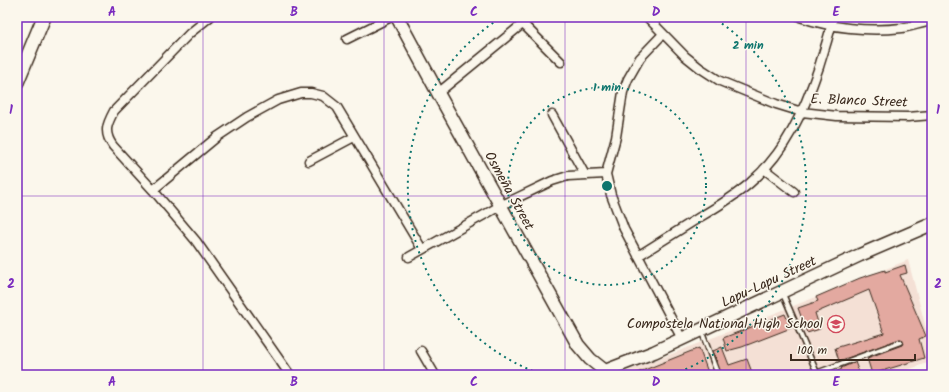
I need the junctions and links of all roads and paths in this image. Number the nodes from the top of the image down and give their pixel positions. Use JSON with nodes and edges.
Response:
{"nodes":[{"id":1,"x":44,"y":17,"type":"edge"},
{"id":2,"x":210,"y":17,"type":"edge"},
{"id":3,"x":391,"y":17,"type":"edge"},
{"id":4,"x":397,"y":17,"type":"edge"},
{"id":5,"x":647,"y":17,"type":"edge"},
{"id":6,"x":800,"y":17,"type":"edge"},
{"id":7,"x":833,"y":17,"type":"edge"},
{"id":8,"x":527,"y":19,"type":"edge"},
{"id":9,"x":932,"y":20,"type":"edge"},
{"id":10,"x":831,"y":26,"type":"junction"},
{"id":11,"x":663,"y":34,"type":"junction"},
{"id":12,"x":347,"y":39,"type":"dead end"},
{"id":13,"x":561,"y":62,"type":"dead end"},
{"id":14,"x":17,"y":82,"type":"edge"},
{"id":15,"x":438,"y":93,"type":"junction"},
{"id":16,"x":802,"y":112,"type":"junction"},
{"id":17,"x":552,"y":114,"type":"dead end"},
{"id":18,"x":932,"y":115,"type":"edge"},
{"id":19,"x":354,"y":137,"type":"junction"},
{"id":20,"x":309,"y":161,"type":"dead end"},
{"id":21,"x":764,"y":169,"type":"junction"},
{"id":22,"x":606,"y":174,"type":"junction"},
{"id":23,"x":585,"y":175,"type":"junction"},
{"id":24,"x":153,"y":190,"type":"junction"},
{"id":25,"x":794,"y":192,"type":"dead end"},
{"id":26,"x":500,"y":206,"type":"junction"},
{"id":27,"x":932,"y":224,"type":"edge"},
{"id":28,"x":422,"y":249,"type":"junction"},
{"id":29,"x":638,"y":256,"type":"junction"},
{"id":30,"x":409,"y":257,"type":"dead end"},
{"id":31,"x":782,"y":292,"type":"junction"},
{"id":32,"x":701,"y":330,"type":"junction"},
{"id":33,"x":682,"y":339,"type":"junction"},
{"id":34,"x":900,"y":342,"type":"dead end"},
{"id":35,"x":421,"y":351,"type":"dead end"},
{"id":36,"x":600,"y":373,"type":"edge"},
{"id":37,"x":817,"y":373,"type":"junction"},
{"id":38,"x":290,"y":375,"type":"edge"},
{"id":39,"x":435,"y":375,"type":"edge"},
{"id":40,"x":718,"y":375,"type":"edge"},
{"id":41,"x":811,"y":375,"type":"edge"}],
"edges":[{"from":1,"to":14,"type":"main road"},
{"from":2,"to":24,"type":"street"},
{"from":3,"to":12,"type":"street"},
{"from":4,"to":15,"type":"street","name":"Osmeña Street"},
{"from":5,"to":11,"type":"street","name":"E. Blanco Street"},
{"from":6,"to":10,"type":"street"},
{"from":7,"to":10,"type":"street"},
{"from":8,"to":13,"type":"street"},
{"from":8,"to":15,"type":"street"},
{"from":9,"to":10,"type":"street"},
{"from":10,"to":16,"type":"street"},
{"from":11,"to":16,"type":"street","name":"E. Blanco Street"},
{"from":11,"to":22,"type":"street"},
{"from":15,"to":26,"type":"street","name":"Osmeña Street"},
{"from":16,"to":18,"type":"street","name":"E. Blanco Street"},
{"from":16,"to":21,"type":"street"},
{"from":17,"to":23,"type":"street"},
{"from":19,"to":20,"type":"street"},
{"from":19,"to":24,"type":"street"},
{"from":19,"to":28,"type":"street"},
{"from":21,"to":25,"type":"street"},
{"from":21,"to":29,"type":"street"},
{"from":22,"to":23,"type":"street"},
{"from":22,"to":29,"type":"street"},
{"from":23,"to":26,"type":"street"},
{"from":24,"to":38,"type":"street"},
{"from":26,"to":28,"type":"street"},
{"from":26,"to":36,"type":"street","name":"Osmeña Street"},
{"from":27,"to":31,"type":"street","name":"Lapu-Lapu Street"},
{"from":28,"to":30,"type":"street"},
{"from":29,"to":33,"type":"street"},
{"from":31,"to":32,"type":"street","name":"Lapu-Lapu Street"},
{"from":31,"to":37,"type":"lane"},
{"from":32,"to":33,"type":"street","name":"Lapu-Lapu Street"},
{"from":32,"to":40,"type":"lane"},
{"from":33,"to":36,"type":"street","name":"Lapu-Lapu Street"},
{"from":34,"to":37,"type":"lane"},
{"from":35,"to":39,"type":"street"},
{"from":37,"to":41,"type":"lane"}]}
